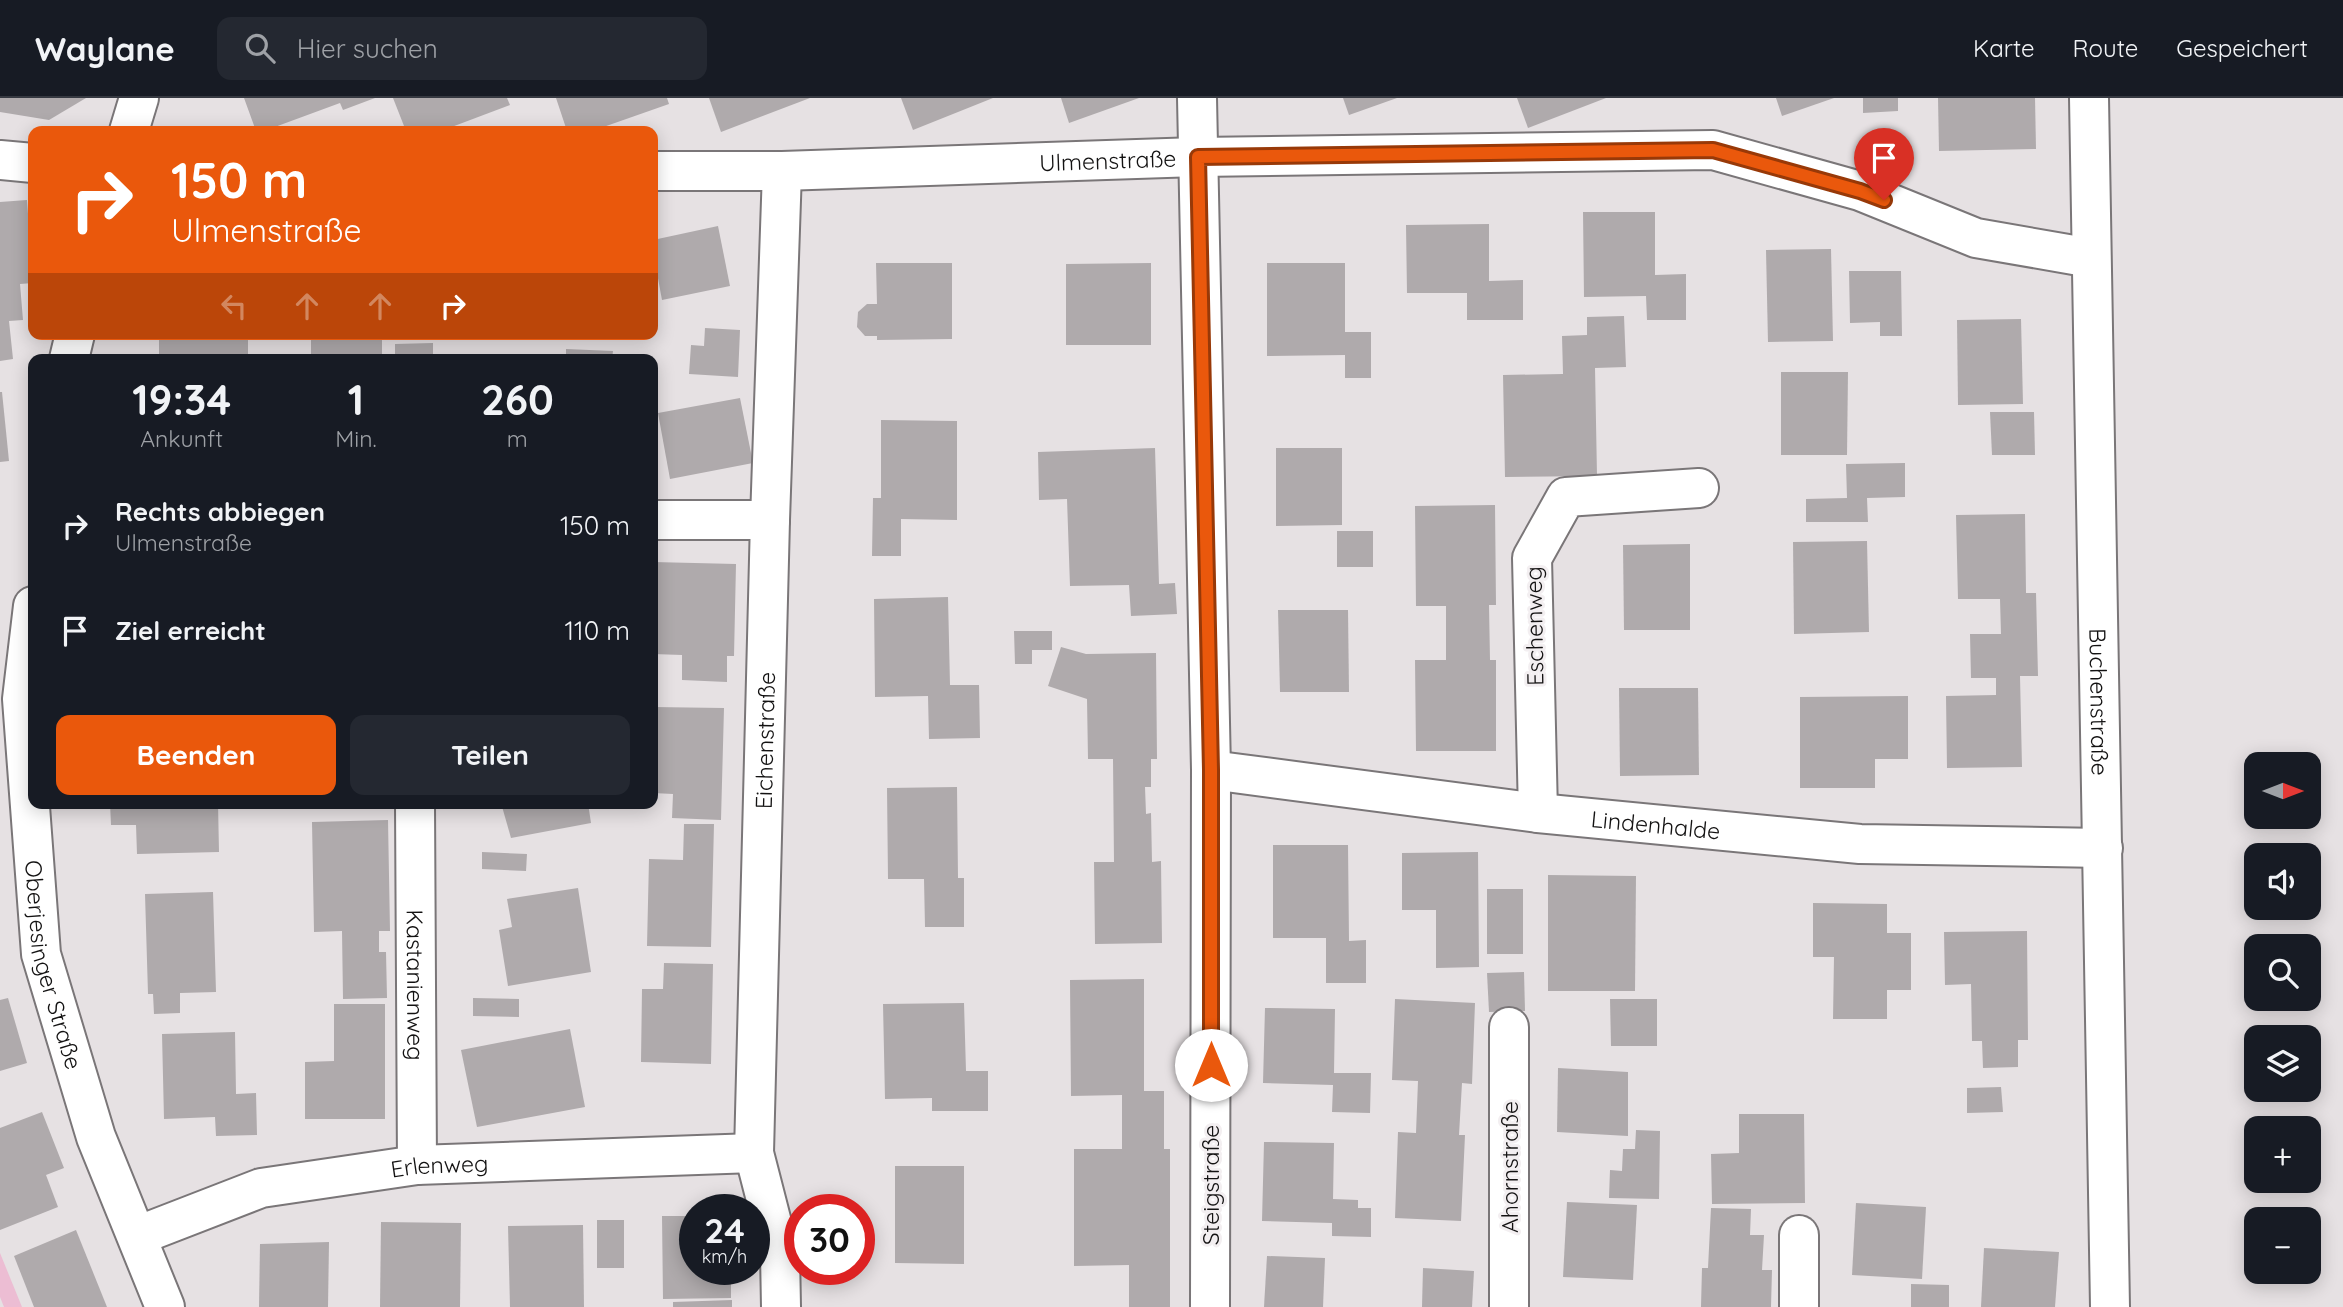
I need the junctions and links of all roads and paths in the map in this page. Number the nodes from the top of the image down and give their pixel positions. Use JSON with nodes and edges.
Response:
{"nodes":[{"id":1,"x":139,"y":98,"type":"edge"},
{"id":2,"x":1198,"y":98,"type":"edge"},
{"id":3,"x":2089,"y":98,"type":"edge"},
{"id":4,"x":131,"y":126,"type":"edge"},
{"id":5,"x":1198,"y":157,"type":"junction"},
{"id":6,"x":0,"y":160,"type":"edge"},
{"id":7,"x":28,"y":163,"type":"edge"},
{"id":8,"x":658,"y":171,"type":"edge"},
{"id":9,"x":782,"y":171,"type":"junction"},
{"id":10,"x":2091,"y":258,"type":"junction"},
{"id":11,"x":1699,"y":488,"type":"dead end"},
{"id":12,"x":658,"y":520,"type":"edge"},
{"id":13,"x":770,"y":520,"type":"junction"},
{"id":14,"x":28,"y":648,"type":"edge"},
{"id":15,"x":1211,"y":770,"type":"junction"},
{"id":16,"x":28,"y":780,"type":"edge"},
{"id":17,"x":30,"y":809,"type":"edge"},
{"id":18,"x":415,"y":809,"type":"edge"},
{"id":19,"x":1538,"y":813,"type":"junction"},
{"id":20,"x":2103,"y":848,"type":"junction"},
{"id":21,"x":1509,"y":1027,"type":"dead end"},
{"id":22,"x":754,"y":1153,"type":"junction"},
{"id":23,"x":417,"y":1165,"type":"junction"},
{"id":24,"x":137,"y":1236,"type":"junction"},
{"id":25,"x":1799,"y":1236,"type":"dead end"},
{"id":26,"x":164,"y":1307,"type":"edge"},
{"id":27,"x":781,"y":1307,"type":"edge"},
{"id":28,"x":1210,"y":1307,"type":"edge"},
{"id":29,"x":1509,"y":1307,"type":"edge"},
{"id":30,"x":1799,"y":1307,"type":"edge"},
{"id":31,"x":2110,"y":1307,"type":"edge"}],
"edges":[{"from":1,"to":4,"type":"street"},
{"from":2,"to":5,"type":"street","name":"Steigstraße"},
{"from":3,"to":10,"type":"street","name":"Buchenstraße"},
{"from":5,"to":9,"type":"street","name":"Ulmenstraße"},
{"from":5,"to":10,"type":"street","name":"Ulmenstraße"},
{"from":5,"to":15,"type":"street","name":"Steigstraße"},
{"from":6,"to":7,"type":"street"},
{"from":8,"to":9,"type":"street","name":"Ulmenstraße"},
{"from":9,"to":13,"type":"street","name":"Eichenstraße"},
{"from":10,"to":20,"type":"street","name":"Buchenstraße"},
{"from":11,"to":19,"type":"street","name":"Eschenweg"},
{"from":12,"to":13,"type":"street"},
{"from":13,"to":22,"type":"street","name":"Eichenstraße"},
{"from":14,"to":16,"type":"street","name":"Oberjesinger Straße"},
{"from":15,"to":19,"type":"street","name":"Lindenhalde"},
{"from":15,"to":28,"type":"street","name":"Steigstraße"},
{"from":17,"to":24,"type":"street","name":"Oberjesinger Straße"},
{"from":18,"to":23,"type":"street","name":"Kastanienweg"},
{"from":19,"to":20,"type":"street","name":"Lindenhalde"},
{"from":20,"to":31,"type":"street","name":"Buchenstraße"},
{"from":21,"to":29,"type":"street","name":"Ahornstraße"},
{"from":22,"to":23,"type":"street","name":"Erlenweg"},
{"from":22,"to":27,"type":"street","name":"Eichenstraße"},
{"from":23,"to":24,"type":"street","name":"Erlenweg"},
{"from":24,"to":26,"type":"street","name":"Oberjesinger Straße"},
{"from":25,"to":30,"type":"street"}]}
